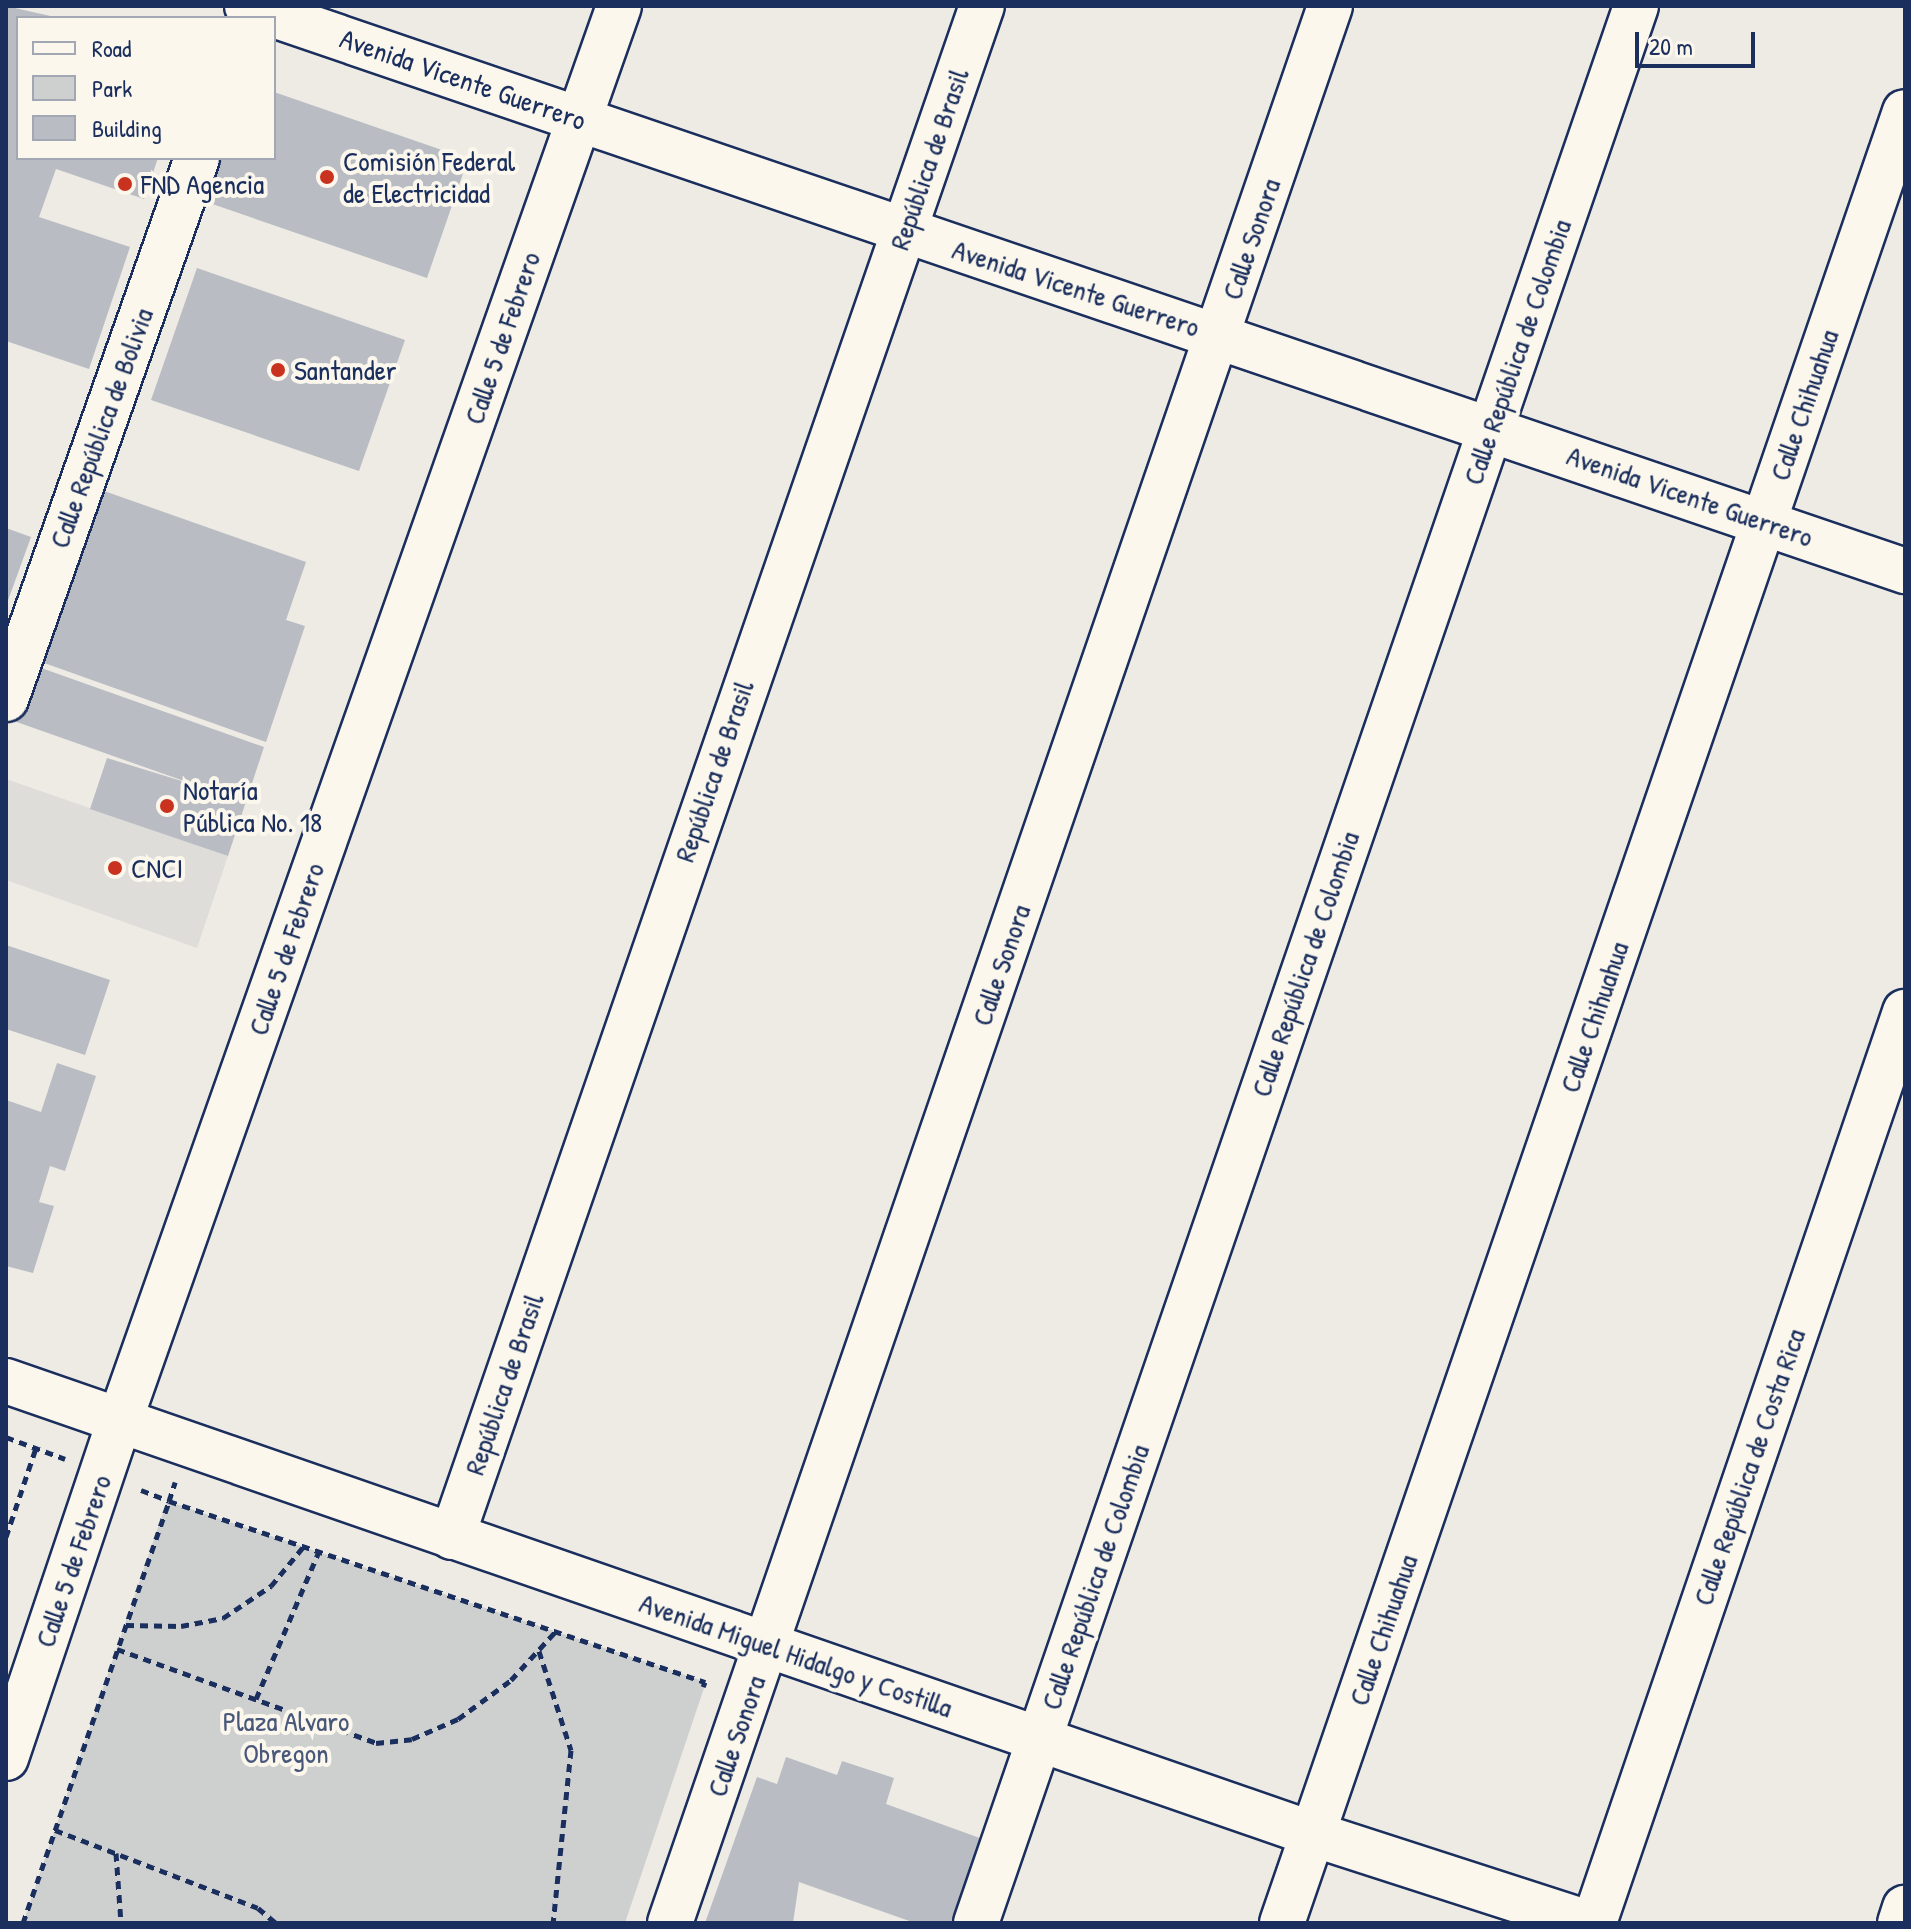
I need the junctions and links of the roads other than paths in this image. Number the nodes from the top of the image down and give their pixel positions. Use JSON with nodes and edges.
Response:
{"nodes":[{"id":1,"x":248,"y":6,"type":"edge"},
{"id":2,"x":619,"y":6,"type":"edge"},
{"id":3,"x":982,"y":6,"type":"edge"},
{"id":4,"x":1330,"y":6,"type":"edge"},
{"id":5,"x":1636,"y":6,"type":"edge"},
{"id":6,"x":1905,"y":112,"type":"edge"},
{"id":7,"x":580,"y":119,"type":"junction"},
{"id":8,"x":196,"y":160,"type":"edge"},
{"id":9,"x":904,"y":231,"type":"junction"},
{"id":10,"x":1218,"y":335,"type":"junction"},
{"id":11,"x":1490,"y":428,"type":"junction"},
{"id":12,"x":1764,"y":522,"type":"junction"},
{"id":13,"x":1905,"y":571,"type":"edge"},
{"id":14,"x":6,"y":699,"type":"edge"},
{"id":15,"x":1905,"y":1012,"type":"edge"},
{"id":16,"x":6,"y":1381,"type":"edge"},
{"id":17,"x":120,"y":1420,"type":"junction"},
{"id":18,"x":452,"y":1537,"type":"junction"},
{"id":19,"x":768,"y":1646,"type":"junction"},
{"id":20,"x":1040,"y":1738,"type":"junction"},
{"id":21,"x":6,"y":1758,"type":"edge"},
{"id":22,"x":1313,"y":1834,"type":"junction"},
{"id":23,"x":1905,"y":1908,"type":"edge"},
{"id":24,"x":670,"y":1923,"type":"edge"},
{"id":25,"x":976,"y":1923,"type":"edge"},
{"id":26,"x":1282,"y":1923,"type":"edge"},
{"id":27,"x":1591,"y":1923,"type":"edge"},
{"id":28,"x":1900,"y":1923,"type":"edge"}],
"edges":[{"from":1,"to":7,"type":"street","name":"Avenida Vicente Guerrero"},
{"from":2,"to":7,"type":"street","name":"Calle 5 de Febrero"},
{"from":3,"to":9,"type":"street","name":"República de Brasil"},
{"from":4,"to":10,"type":"street","name":"Calle Sonora"},
{"from":5,"to":11,"type":"street","name":"Calle República de Colombia"},
{"from":6,"to":12,"type":"street","name":"Calle Chihuahua"},
{"from":7,"to":9,"type":"street","name":"Avenida Vicente Guerrero"},
{"from":7,"to":17,"type":"street","name":"Calle 5 de Febrero"},
{"from":8,"to":14,"type":"street","name":"Calle República de Bolivia"},
{"from":9,"to":10,"type":"street","name":"Avenida Vicente Guerrero"},
{"from":9,"to":18,"type":"street","name":"República de Brasil"},
{"from":10,"to":11,"type":"street","name":"Avenida Vicente Guerrero"},
{"from":10,"to":19,"type":"street","name":"Calle Sonora"},
{"from":11,"to":12,"type":"street","name":"Avenida Vicente Guerrero"},
{"from":11,"to":20,"type":"street","name":"Calle República de Colombia"},
{"from":12,"to":13,"type":"street","name":"Avenida Vicente Guerrero"},
{"from":12,"to":22,"type":"street","name":"Calle Chihuahua"},
{"from":15,"to":27,"type":"street","name":"Calle República de Costa Rica"},
{"from":16,"to":17,"type":"street","name":"Avenida Miguel Hidalgo y Costilla"},
{"from":17,"to":18,"type":"street","name":"Avenida Miguel Hidalgo y Costilla"},
{"from":17,"to":21,"type":"street","name":"Calle 5 de Febrero"},
{"from":18,"to":19,"type":"street","name":"Avenida Miguel Hidalgo y Costilla"},
{"from":19,"to":20,"type":"street","name":"Avenida Miguel Hidalgo y Costilla"},
{"from":19,"to":24,"type":"street","name":"Calle Sonora"},
{"from":20,"to":22,"type":"street","name":"Avenida Miguel Hidalgo y Costilla"},
{"from":20,"to":25,"type":"street","name":"Calle República de Colombia"},
{"from":22,"to":26,"type":"street","name":"Calle Chihuahua"},
{"from":22,"to":27,"type":"street","name":"Avenida Miguel Hidalgo y Costilla"},
{"from":23,"to":28,"type":"street"}]}
